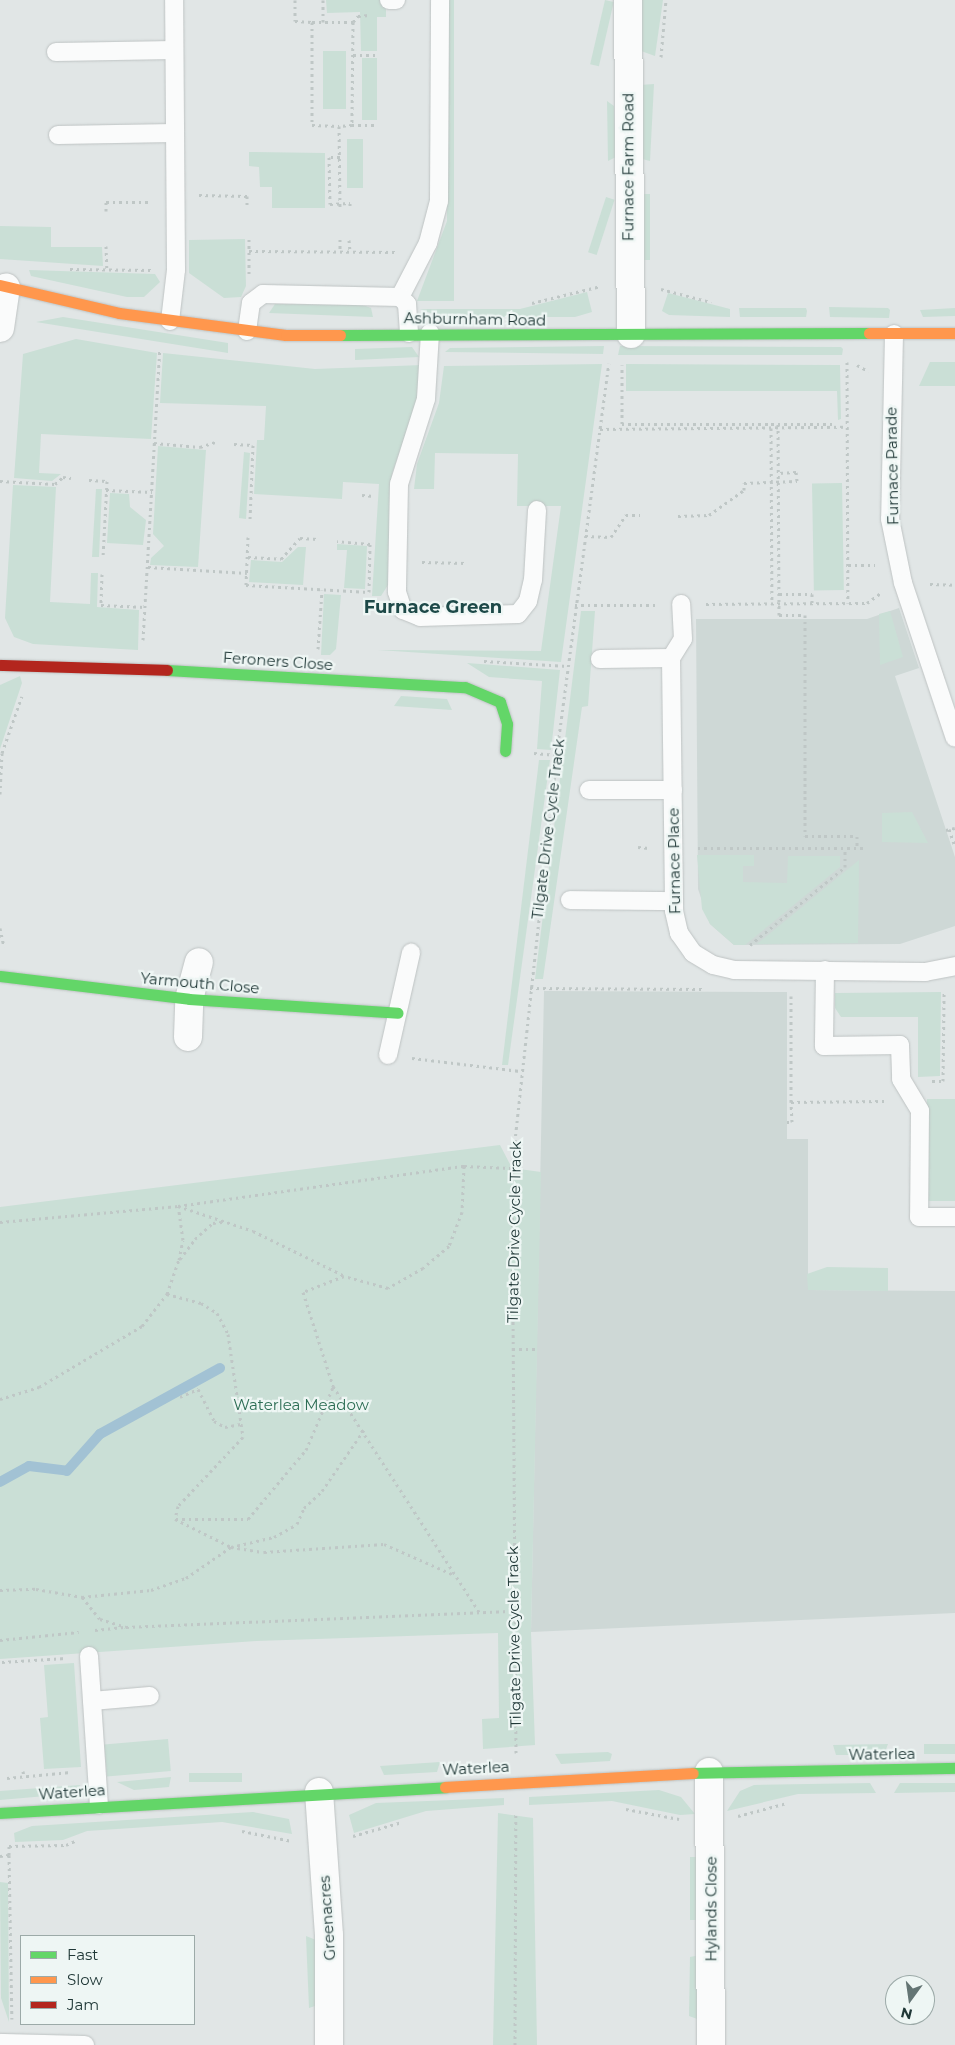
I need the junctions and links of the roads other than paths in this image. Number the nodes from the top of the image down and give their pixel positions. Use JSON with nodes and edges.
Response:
{"nodes":[{"id":1,"x":174,"y":0,"type":"edge"},
{"id":2,"x":389,"y":0,"type":"edge"},
{"id":3,"x":396,"y":0,"type":"edge"},
{"id":4,"x":440,"y":0,"type":"edge"},
{"id":5,"x":628,"y":0,"type":"edge"},
{"id":6,"x":174,"y":50,"type":"junction"},
{"id":7,"x":56,"y":52,"type":"dead end"},
{"id":8,"x":174,"y":133,"type":"junction"},
{"id":9,"x":58,"y":135,"type":"dead end"},
{"id":10,"x":3,"y":286,"type":"edge"},
{"id":11,"x":400,"y":297,"type":"junction"},
{"id":12,"x":170,"y":321,"type":"junction"},
{"id":13,"x":0,"y":328,"type":"edge"},
{"id":14,"x":247,"y":330,"type":"junction"},
{"id":15,"x":409,"y":333,"type":"junction"},
{"id":16,"x":430,"y":333,"type":"junction"},
{"id":17,"x":955,"y":333,"type":"edge"},
{"id":18,"x":894,"y":334,"type":"junction"},
{"id":19,"x":621,"y":343,"type":"junction"},
{"id":20,"x":537,"y":510,"type":"dead end"},
{"id":21,"x":682,"y":604,"type":"road end"},
{"id":22,"x":671,"y":658,"type":"junction"},
{"id":23,"x":600,"y":659,"type":"dead end"},
{"id":24,"x":0,"y":665,"type":"edge"},
{"id":25,"x":955,"y":738,"type":"edge"},
{"id":26,"x":506,"y":751,"type":"dead end"},
{"id":27,"x":590,"y":790,"type":"dead end"},
{"id":28,"x":673,"y":790,"type":"junction"},
{"id":29,"x":570,"y":900,"type":"dead end"},
{"id":30,"x":674,"y":901,"type":"junction"},
{"id":31,"x":411,"y":953,"type":"dead end"},
{"id":32,"x":199,"y":962,"type":"dead end"},
{"id":33,"x":955,"y":966,"type":"edge"},
{"id":34,"x":824,"y":970,"type":"junction"},
{"id":35,"x":0,"y":976,"type":"edge"},
{"id":36,"x":189,"y":999,"type":"junction"},
{"id":37,"x":398,"y":1013,"type":"junction"},
{"id":38,"x":188,"y":1037,"type":"dead end"},
{"id":39,"x":388,"y":1055,"type":"road end"},
{"id":40,"x":955,"y":1217,"type":"edge"},
{"id":41,"x":89,"y":1656,"type":"road end"},
{"id":42,"x":150,"y":1696,"type":"dead end"},
{"id":43,"x":92,"y":1701,"type":"junction"},
{"id":44,"x":955,"y":1768,"type":"edge"},
{"id":45,"x":709,"y":1772,"type":"junction"},
{"id":46,"x":318,"y":1792,"type":"junction"},
{"id":47,"x":99,"y":1804,"type":"junction"},
{"id":48,"x":0,"y":1813,"type":"edge"},
{"id":49,"x":5,"y":2043,"type":"edge"},
{"id":50,"x":85,"y":2045,"type":"edge"},
{"id":51,"x":329,"y":2045,"type":"edge"},
{"id":52,"x":711,"y":2045,"type":"edge"}],
"edges":[{"from":1,"to":6,"type":"lane"},
{"from":2,"to":3,"type":"lane"},
{"from":4,"to":11,"type":"lane"},
{"from":5,"to":19,"type":"street","name":"Furnace Farm Road"},
{"from":6,"to":7,"type":"lane"},
{"from":6,"to":8,"type":"lane"},
{"from":8,"to":9,"type":"lane"},
{"from":8,"to":12,"type":"lane"},
{"from":10,"to":12,"type":"street","name":"Ashburnham Road"},
{"from":10,"to":13,"type":"street"},
{"from":11,"to":14,"type":"lane"},
{"from":11,"to":15,"type":"lane"},
{"from":12,"to":14,"type":"street","name":"Ashburnham Road"},
{"from":14,"to":15,"type":"street","name":"Ashburnham Road"},
{"from":15,"to":16,"type":"street","name":"Ashburnham Road"},
{"from":16,"to":19,"type":"street","name":"Ashburnham Road"},
{"from":16,"to":20,"type":"lane"},
{"from":17,"to":18,"type":"street","name":"Ashburnham Road"},
{"from":18,"to":19,"type":"street","name":"Ashburnham Road"},
{"from":18,"to":25,"type":"lane","name":"Furnace Parade"},
{"from":21,"to":22,"type":"lane"},
{"from":22,"to":23,"type":"lane"},
{"from":22,"to":28,"type":"lane","name":"Furnace Place"},
{"from":24,"to":26,"type":"street","name":"Feroners Close"},
{"from":27,"to":28,"type":"lane"},
{"from":28,"to":30,"type":"lane","name":"Furnace Place"},
{"from":29,"to":30,"type":"lane"},
{"from":30,"to":34,"type":"lane","name":"Furnace Place"},
{"from":31,"to":37,"type":"lane"},
{"from":32,"to":36,"type":"street"},
{"from":33,"to":34,"type":"lane","name":"Furnace Place"},
{"from":34,"to":40,"type":"lane"},
{"from":35,"to":36,"type":"street","name":"Yarmouth Close"},
{"from":36,"to":37,"type":"street","name":"Yarmouth Close"},
{"from":36,"to":38,"type":"street"},
{"from":37,"to":39,"type":"lane"},
{"from":41,"to":43,"type":"lane"},
{"from":42,"to":43,"type":"lane"},
{"from":43,"to":47,"type":"lane"},
{"from":44,"to":45,"type":"street","name":"Waterlea"},
{"from":45,"to":46,"type":"street","name":"Waterlea"},
{"from":45,"to":52,"type":"street","name":"Hylands Close"},
{"from":46,"to":47,"type":"street","name":"Waterlea"},
{"from":46,"to":51,"type":"street","name":"Greenacres"},
{"from":47,"to":48,"type":"street","name":"Waterlea"},
{"from":49,"to":50,"type":"lane"}]}
